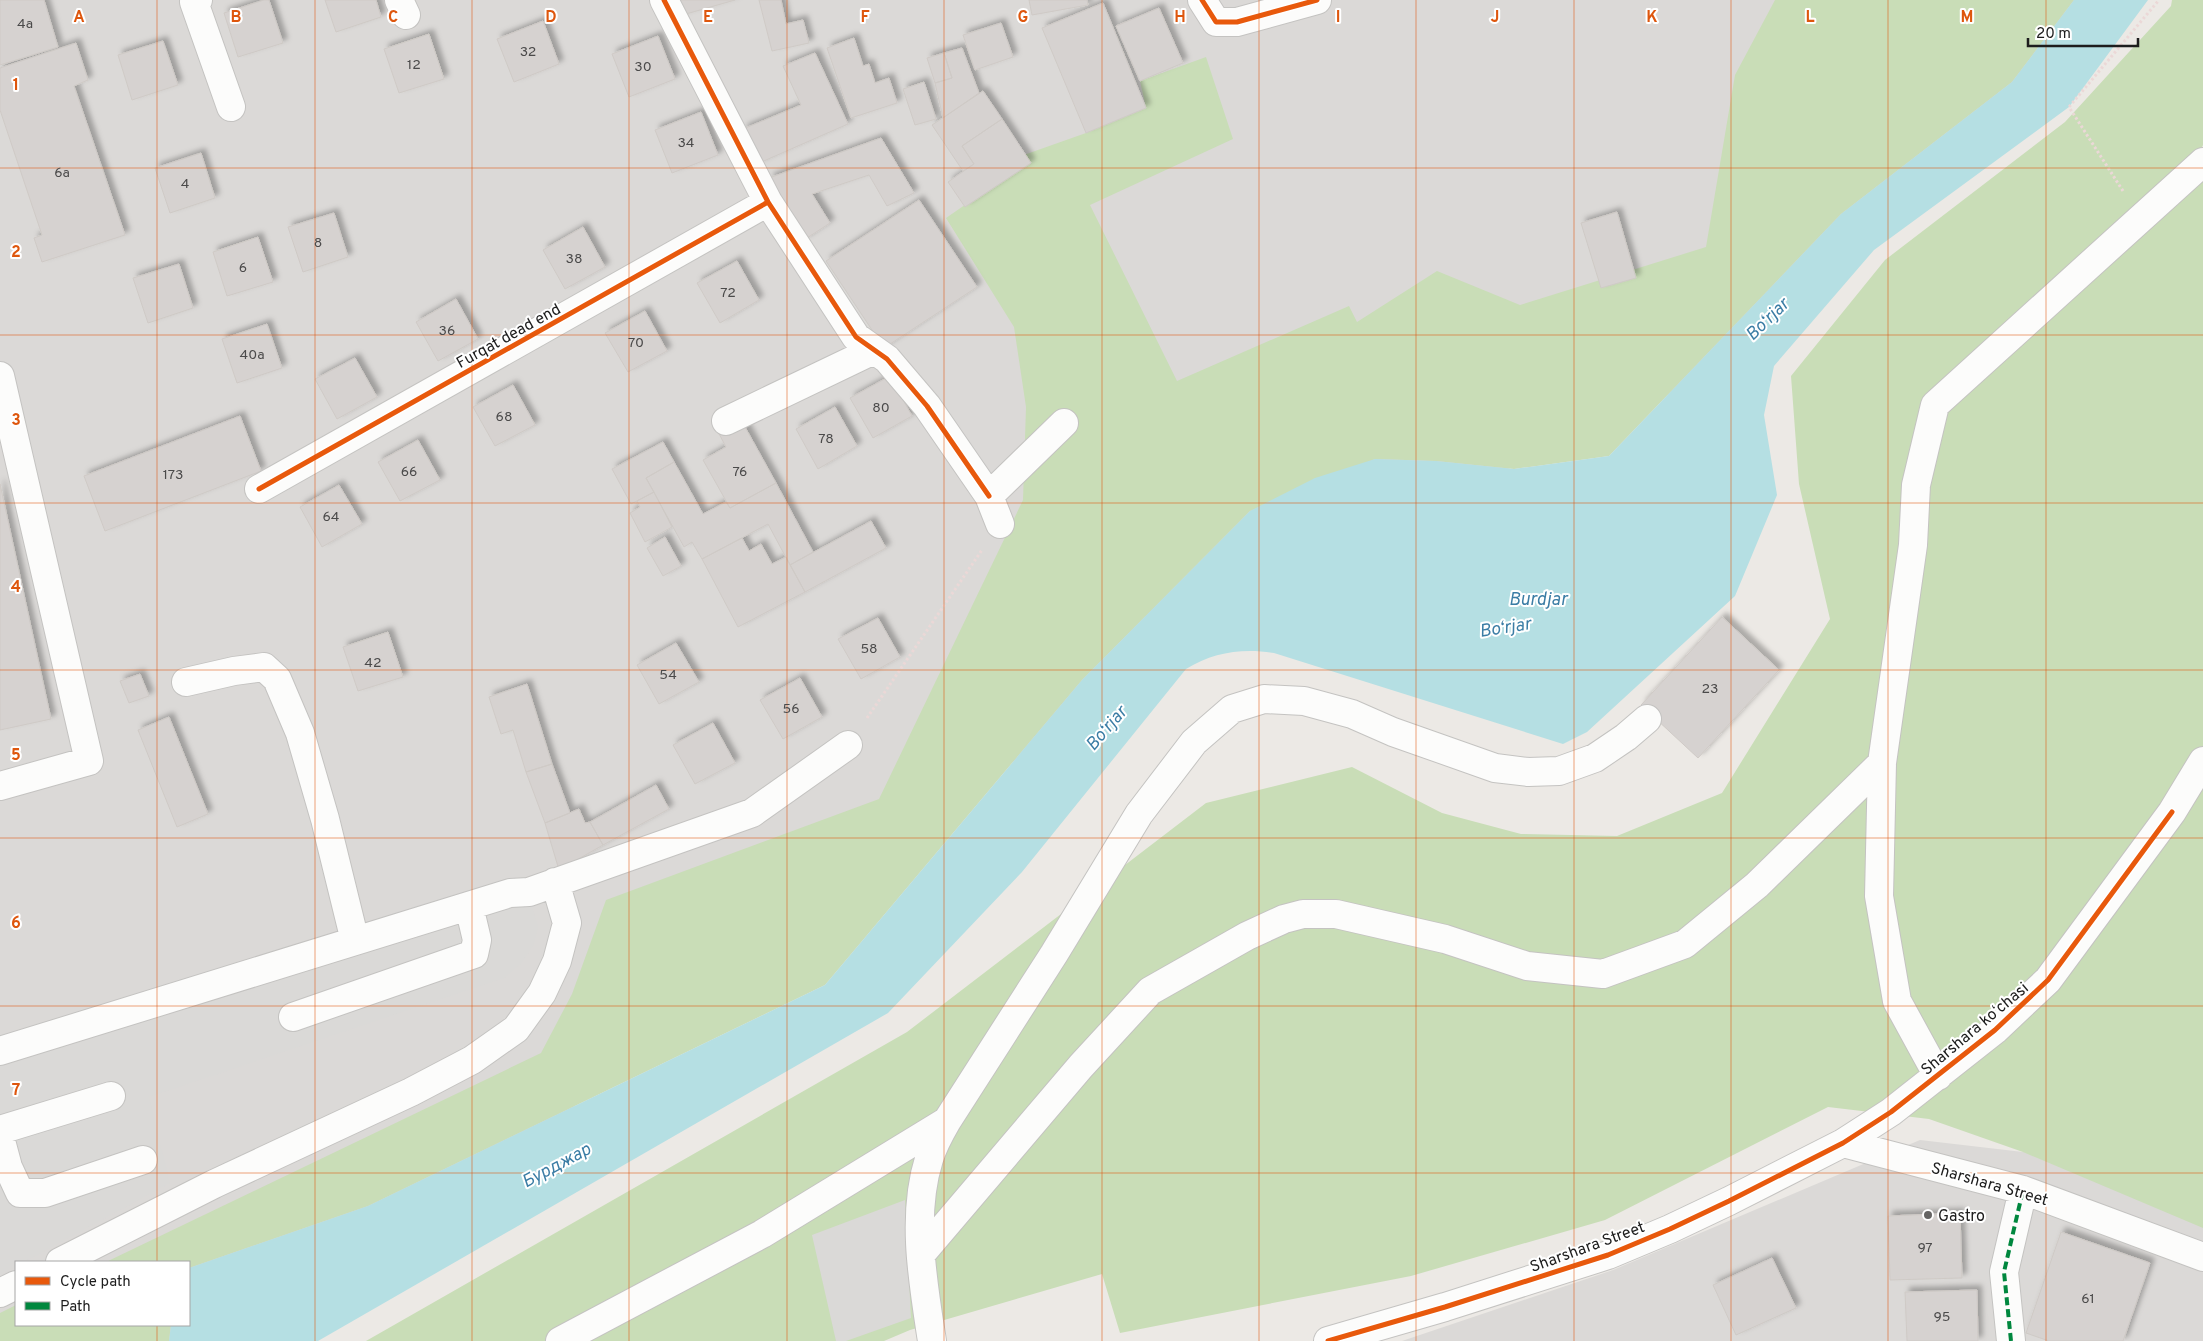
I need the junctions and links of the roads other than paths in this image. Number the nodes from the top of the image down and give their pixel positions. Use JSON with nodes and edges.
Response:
{"nodes":[{"id":1,"x":198,"y":0,"type":"edge"},
{"id":2,"x":664,"y":0,"type":"edge"},
{"id":3,"x":1202,"y":0,"type":"edge"},
{"id":4,"x":1317,"y":0,"type":"edge"},
{"id":5,"x":231,"y":107,"type":"dead end"},
{"id":6,"x":2203,"y":162,"type":"edge"},
{"id":7,"x":768,"y":202,"type":"junction"},
{"id":8,"x":874,"y":350,"type":"junction"},
{"id":9,"x":0,"y":376,"type":"edge"},
{"id":10,"x":726,"y":421,"type":"dead end"},
{"id":11,"x":1064,"y":423,"type":"dead end"},
{"id":12,"x":259,"y":489,"type":"dead end"},
{"id":13,"x":989,"y":496,"type":"junction"},
{"id":14,"x":1000,"y":524,"type":"road end"},
{"id":15,"x":186,"y":682,"type":"dead end"},
{"id":16,"x":1647,"y":719,"type":"dead end"},
{"id":17,"x":848,"y":745,"type":"road end"},
{"id":18,"x":2203,"y":761,"type":"edge"},
{"id":19,"x":1882,"y":763,"type":"junction"},
{"id":20,"x":0,"y":786,"type":"edge"},
{"id":21,"x":555,"y":882,"type":"junction"},
{"id":22,"x":469,"y":906,"type":"junction"},
{"id":23,"x":355,"y":941,"type":"junction"},
{"id":24,"x":293,"y":1017,"type":"dead end"},
{"id":25,"x":0,"y":1051,"type":"edge"},
{"id":26,"x":1938,"y":1076,"type":"junction"},
{"id":27,"x":110,"y":1096,"type":"dead end"},
{"id":28,"x":947,"y":1121,"type":"junction"},
{"id":29,"x":0,"y":1130,"type":"edge"},
{"id":30,"x":0,"y":1137,"type":"edge"},
{"id":31,"x":1843,"y":1143,"type":"junction"},
{"id":32,"x":143,"y":1160,"type":"dead end"},
{"id":33,"x":2023,"y":1190,"type":"junction"},
{"id":34,"x":922,"y":1253,"type":"junction"},
{"id":35,"x":2203,"y":1257,"type":"edge"},
{"id":36,"x":62,"y":1261,"type":"edge"},
{"id":37,"x":15,"y":1286,"type":"edge"},
{"id":38,"x":0,"y":1293,"type":"edge"},
{"id":39,"x":560,"y":1341,"type":"edge"},
{"id":40,"x":932,"y":1341,"type":"edge"},
{"id":41,"x":1328,"y":1341,"type":"edge"},
{"id":42,"x":2010,"y":1341,"type":"edge"}],
"edges":[{"from":1,"to":5,"type":"street"},
{"from":2,"to":7,"type":"street"},
{"from":3,"to":4,"type":"street"},
{"from":6,"to":19,"type":"street"},
{"from":7,"to":8,"type":"street"},
{"from":7,"to":12,"type":"street","name":"Furqat dead end"},
{"from":8,"to":10,"type":"street"},
{"from":8,"to":13,"type":"street"},
{"from":9,"to":20,"type":"street"},
{"from":11,"to":13,"type":"street"},
{"from":13,"to":14,"type":"street"},
{"from":15,"to":23,"type":"street"},
{"from":16,"to":28,"type":"street"},
{"from":17,"to":21,"type":"street"},
{"from":18,"to":26,"type":"street","name":"Sharshara koʻchasi"},
{"from":19,"to":26,"type":"street"},
{"from":19,"to":34,"type":"street"},
{"from":21,"to":22,"type":"street"},
{"from":21,"to":36,"type":"street"},
{"from":22,"to":23,"type":"street"},
{"from":22,"to":24,"type":"street"},
{"from":23,"to":25,"type":"street"},
{"from":26,"to":31,"type":"street","name":"Sharshara koʻchasi"},
{"from":27,"to":29,"type":"street"},
{"from":28,"to":34,"type":"street"},
{"from":28,"to":39,"type":"street"},
{"from":30,"to":32,"type":"street"},
{"from":31,"to":33,"type":"street","name":"Sharshara Street"},
{"from":31,"to":41,"type":"street","name":"Sharshara Street"},
{"from":33,"to":35,"type":"street","name":"Sharshara Street"},
{"from":33,"to":42,"type":"street"},
{"from":34,"to":40,"type":"street"},
{"from":37,"to":38,"type":"street"}]}
